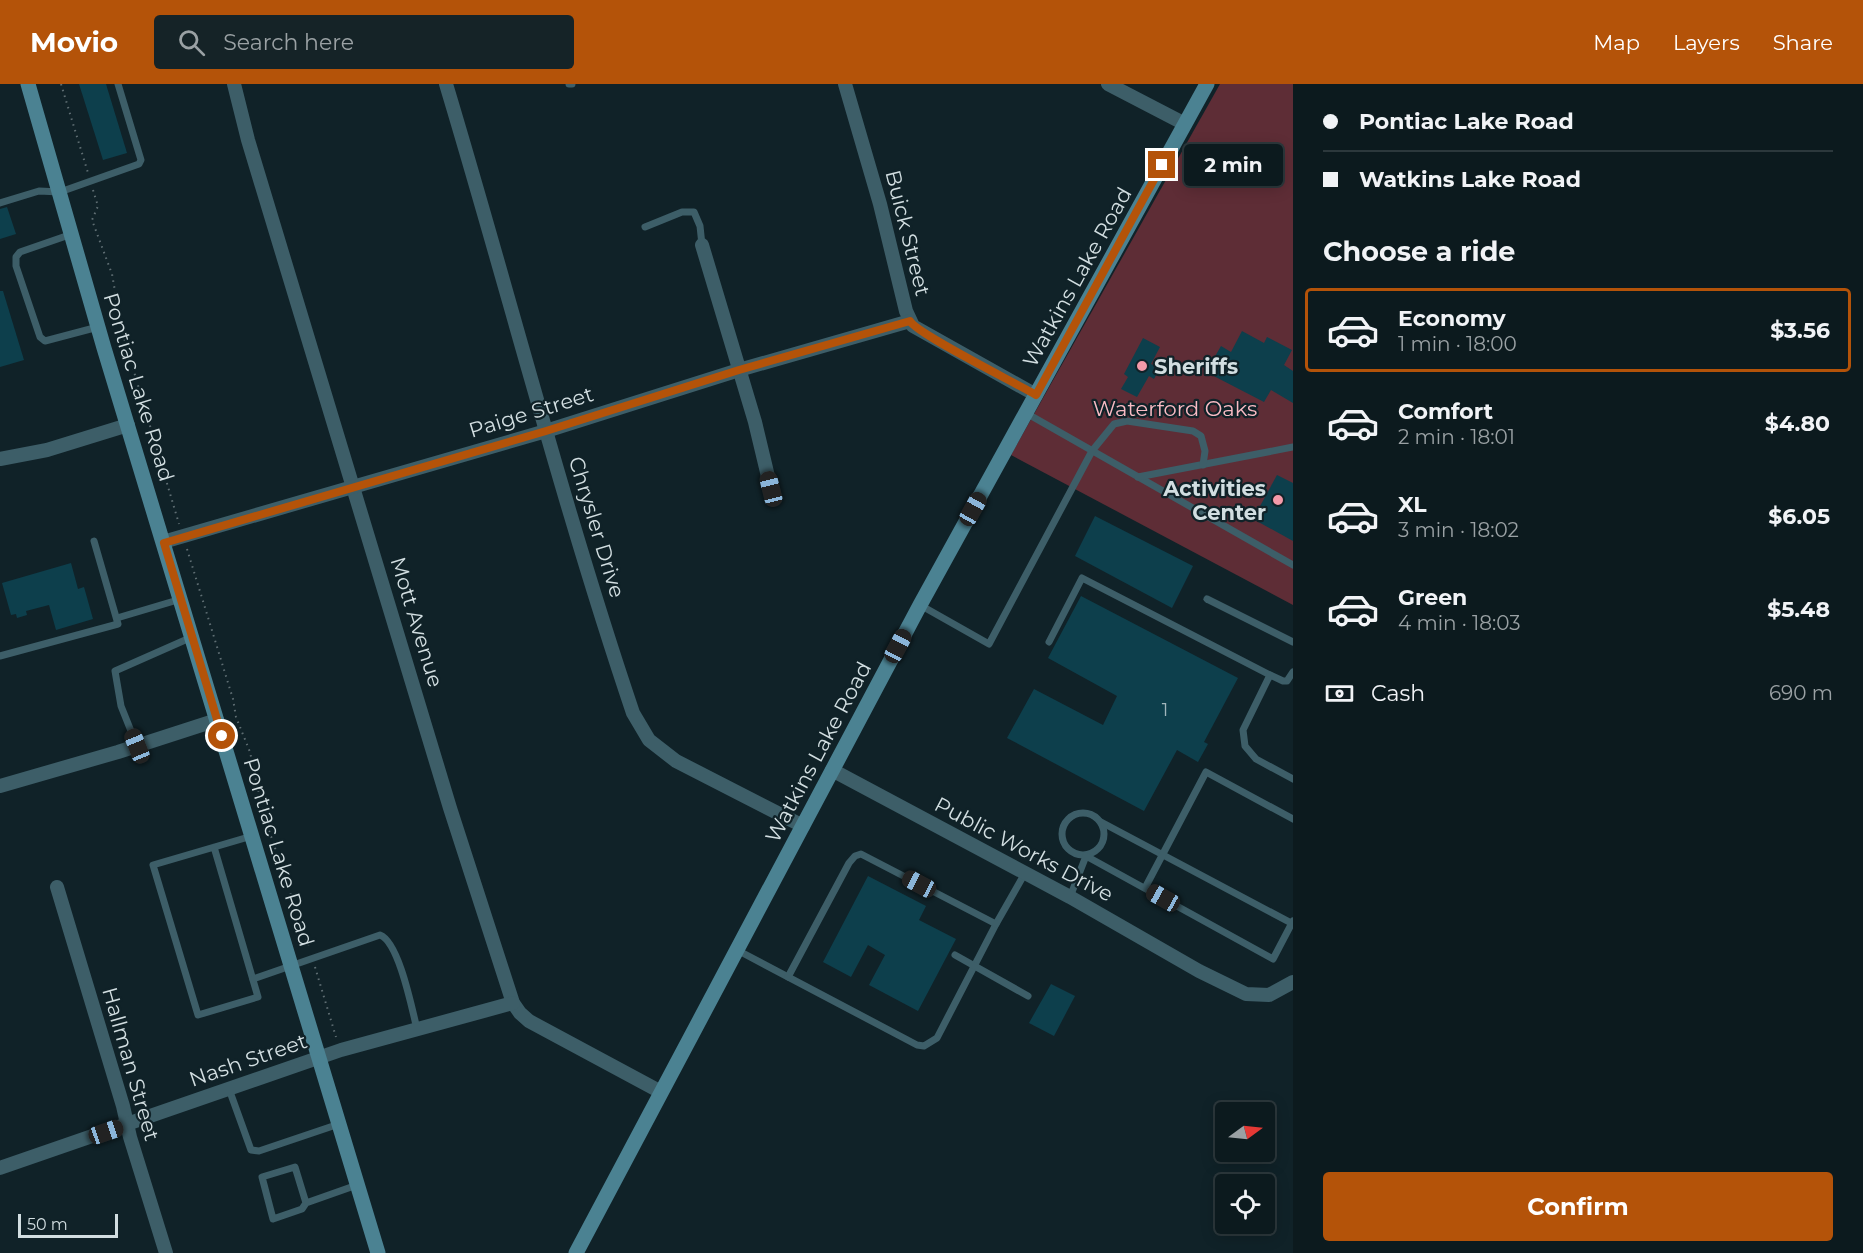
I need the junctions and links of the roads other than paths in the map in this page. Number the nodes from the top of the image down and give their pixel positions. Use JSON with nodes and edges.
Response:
{"nodes":[{"id":1,"x":28,"y":84,"type":"edge"},
{"id":2,"x":118,"y":84,"type":"edge"},
{"id":3,"x":234,"y":84,"type":"edge"},
{"id":4,"x":446,"y":84,"type":"edge"},
{"id":5,"x":845,"y":84,"type":"edge"},
{"id":6,"x":1108,"y":84,"type":"edge"},
{"id":7,"x":1208,"y":84,"type":"edge"},
{"id":8,"x":1185,"y":123,"type":"junction"},
{"id":9,"x":60,"y":192,"type":"junction"},
{"id":10,"x":0,"y":203,"type":"edge"},
{"id":11,"x":645,"y":226,"type":"dead end"},
{"id":12,"x":72,"y":234,"type":"junction"},
{"id":13,"x":702,"y":245,"type":"joint"},
{"id":14,"x":910,"y":321,"type":"junction"},
{"id":15,"x":99,"y":327,"type":"junction"},
{"id":16,"x":739,"y":370,"type":"junction"},
{"id":17,"x":1036,"y":395,"type":"junction"},
{"id":18,"x":1026,"y":413,"type":"junction"},
{"id":19,"x":128,"y":425,"type":"junction"},
{"id":20,"x":546,"y":431,"type":"junction"},
{"id":21,"x":1293,"y":447,"type":"edge"},
{"id":22,"x":1092,"y":451,"type":"junction"},
{"id":23,"x":0,"y":459,"type":"edge"},
{"id":24,"x":1203,"y":465,"type":"junction"},
{"id":25,"x":1138,"y":477,"type":"junction"},
{"id":26,"x":354,"y":488,"type":"junction"},
{"id":27,"x":771,"y":489,"type":"dead end"},
{"id":28,"x":94,"y":541,"type":"dead end"},
{"id":29,"x":164,"y":543,"type":"junction"},
{"id":30,"x":1293,"y":565,"type":"edge"},
{"id":31,"x":181,"y":599,"type":"junction"},
{"id":32,"x":1207,"y":599,"type":"dead end"},
{"id":33,"x":920,"y":605,"type":"junction"},
{"id":34,"x":117,"y":618,"type":"junction"},
{"id":35,"x":192,"y":637,"type":"junction"},
{"id":36,"x":1049,"y":642,"type":"dead end"},
{"id":37,"x":1293,"y":642,"type":"edge"},
{"id":38,"x":0,"y":656,"type":"edge"},
{"id":39,"x":1293,"y":672,"type":"edge"},
{"id":40,"x":1270,"y":675,"type":"junction"},
{"id":41,"x":217,"y":720,"type":"junction"},
{"id":42,"x":137,"y":746,"type":"junction"},
{"id":43,"x":832,"y":770,"type":"junction"},
{"id":44,"x":1293,"y":779,"type":"edge"},
{"id":45,"x":0,"y":786,"type":"edge"},
{"id":46,"x":1293,"y":819,"type":"edge"},
{"id":47,"x":1101,"y":822,"type":"junction"},
{"id":48,"x":802,"y":826,"type":"junction"},
{"id":49,"x":252,"y":836,"type":"junction"},
{"id":50,"x":214,"y":847,"type":"junction"},
{"id":51,"x":1086,"y":856,"type":"junction"},
{"id":52,"x":1161,"y":856,"type":"junction"},
{"id":53,"x":1025,"y":873,"type":"junction"},
{"id":54,"x":57,"y":887,"type":"dead end"},
{"id":55,"x":1145,"y":888,"type":"junction"},
{"id":56,"x":1070,"y":897,"type":"junction"},
{"id":57,"x":1293,"y":923,"type":"edge"},
{"id":58,"x":996,"y":924,"type":"junction"},
{"id":59,"x":737,"y":950,"type":"junction"},
{"id":60,"x":955,"y":955,"type":"dead end"},
{"id":61,"x":975,"y":966,"type":"junction"},
{"id":62,"x":291,"y":967,"type":"junction"},
{"id":63,"x":788,"y":977,"type":"junction"},
{"id":64,"x":253,"y":980,"type":"junction"},
{"id":65,"x":1293,"y":982,"type":"edge"},
{"id":66,"x":1028,"y":996,"type":"dead end"},
{"id":67,"x":513,"y":1003,"type":"junction"},
{"id":68,"x":417,"y":1029,"type":"junction"},
{"id":69,"x":319,"y":1058,"type":"junction"},
{"id":70,"x":229,"y":1089,"type":"junction"},
{"id":71,"x":661,"y":1092,"type":"junction"},
{"id":72,"x":127,"y":1124,"type":"junction"},
{"id":73,"x":339,"y":1124,"type":"junction"},
{"id":74,"x":0,"y":1168,"type":"edge"},
{"id":75,"x":357,"y":1185,"type":"junction"},
{"id":76,"x":306,"y":1203,"type":"junction"},
{"id":77,"x":166,"y":1253,"type":"edge"},
{"id":78,"x":378,"y":1253,"type":"edge"},
{"id":79,"x":576,"y":1253,"type":"edge"}],
"edges":[{"from":1,"to":9,"type":"street","name":"Pontiac Lake Road"},
{"from":2,"to":9,"type":"lane"},
{"from":3,"to":26,"type":"street","name":"Mott Avenue"},
{"from":4,"to":20,"type":"street","name":"Chrysler Drive"},
{"from":5,"to":14,"type":"street","name":"Buick Street"},
{"from":6,"to":8,"type":"street"},
{"from":7,"to":8,"type":"street","name":"Watkins Lake Road"},
{"from":8,"to":17,"type":"street","name":"Watkins Lake Road"},
{"from":9,"to":10,"type":"lane"},
{"from":9,"to":12,"type":"street","name":"Pontiac Lake Road"},
{"from":11,"to":13,"type":"lane"},
{"from":12,"to":15,"type":"street","name":"Pontiac Lake Road"},
{"from":12,"to":15,"type":"lane"},
{"from":13,"to":16,"type":"street"},
{"from":14,"to":16,"type":"street","name":"Paige Street"},
{"from":14,"to":17,"type":"street","name":"Buick Street"},
{"from":15,"to":19,"type":"street","name":"Pontiac Lake Road"},
{"from":16,"to":20,"type":"street","name":"Paige Street"},
{"from":16,"to":27,"type":"street"},
{"from":17,"to":18,"type":"street","name":"Watkins Lake Road"},
{"from":18,"to":22,"type":"lane"},
{"from":18,"to":33,"type":"street","name":"Watkins Lake Road"},
{"from":19,"to":23,"type":"street"},
{"from":19,"to":29,"type":"street","name":"Pontiac Lake Road"},
{"from":20,"to":26,"type":"street","name":"Paige Street"},
{"from":20,"to":48,"type":"street","name":"Chrysler Drive"},
{"from":21,"to":24,"type":"lane"},
{"from":22,"to":24,"type":"lane"},
{"from":22,"to":25,"type":"lane"},
{"from":22,"to":33,"type":"lane"},
{"from":24,"to":25,"type":"lane"},
{"from":25,"to":30,"type":"lane"},
{"from":26,"to":29,"type":"street","name":"Paige Street"},
{"from":26,"to":67,"type":"street","name":"Mott Avenue"},
{"from":28,"to":34,"type":"lane"},
{"from":29,"to":31,"type":"street","name":"Pontiac Lake Road"},
{"from":31,"to":34,"type":"lane"},
{"from":31,"to":35,"type":"street","name":"Pontiac Lake Road"},
{"from":32,"to":37,"type":"lane"},
{"from":33,"to":43,"type":"street","name":"Watkins Lake Road"},
{"from":34,"to":38,"type":"lane"},
{"from":35,"to":41,"type":"street","name":"Pontiac Lake Road"},
{"from":35,"to":42,"type":"lane"},
{"from":36,"to":40,"type":"lane"},
{"from":39,"to":40,"type":"lane"},
{"from":40,"to":44,"type":"lane"},
{"from":41,"to":42,"type":"street"},
{"from":41,"to":49,"type":"street","name":"Pontiac Lake Road"},
{"from":42,"to":45,"type":"street"},
{"from":43,"to":48,"type":"street","name":"Watkins Lake Road"},
{"from":43,"to":53,"type":"street","name":"Public Works Drive"},
{"from":46,"to":52,"type":"lane"},
{"from":47,"to":51,"type":"lane"},
{"from":47,"to":51,"type":"lane"},
{"from":47,"to":52,"type":"lane"},
{"from":48,"to":59,"type":"street","name":"Watkins Lake Road"},
{"from":49,"to":50,"type":"lane"},
{"from":49,"to":62,"type":"street","name":"Pontiac Lake Road"},
{"from":50,"to":64,"type":"lane"},
{"from":50,"to":64,"type":"lane"},
{"from":51,"to":55,"type":"lane"},
{"from":51,"to":56,"type":"lane"},
{"from":52,"to":55,"type":"lane"},
{"from":52,"to":57,"type":"lane"},
{"from":53,"to":56,"type":"street","name":"Public Works Drive"},
{"from":53,"to":58,"type":"lane"},
{"from":54,"to":72,"type":"street","name":"Hallman Street"},
{"from":55,"to":57,"type":"lane"},
{"from":56,"to":65,"type":"street","name":"Public Works Drive"},
{"from":58,"to":61,"type":"lane"},
{"from":58,"to":63,"type":"lane"},
{"from":59,"to":63,"type":"lane"},
{"from":59,"to":71,"type":"street","name":"Watkins Lake Road"},
{"from":60,"to":61,"type":"lane"},
{"from":61,"to":63,"type":"lane"},
{"from":61,"to":66,"type":"lane"},
{"from":62,"to":64,"type":"lane"},
{"from":62,"to":68,"type":"lane"},
{"from":62,"to":69,"type":"street","name":"Pontiac Lake Road"},
{"from":67,"to":68,"type":"street","name":"Nash Street"},
{"from":67,"to":71,"type":"street","name":"Mott Avenue"},
{"from":68,"to":69,"type":"street","name":"Nash Street"},
{"from":69,"to":70,"type":"street","name":"Nash Street"},
{"from":69,"to":73,"type":"street","name":"Pontiac Lake Road"},
{"from":70,"to":72,"type":"street","name":"Nash Street"},
{"from":70,"to":73,"type":"lane"},
{"from":71,"to":79,"type":"street","name":"Watkins Lake Road"},
{"from":72,"to":74,"type":"street","name":"Nash Street"},
{"from":72,"to":77,"type":"street","name":"Hallman Street"},
{"from":73,"to":75,"type":"street","name":"Pontiac Lake Road"},
{"from":75,"to":76,"type":"lane"},
{"from":75,"to":78,"type":"street","name":"Pontiac Lake Road"},
{"from":76,"to":76,"type":"lane"}]}
